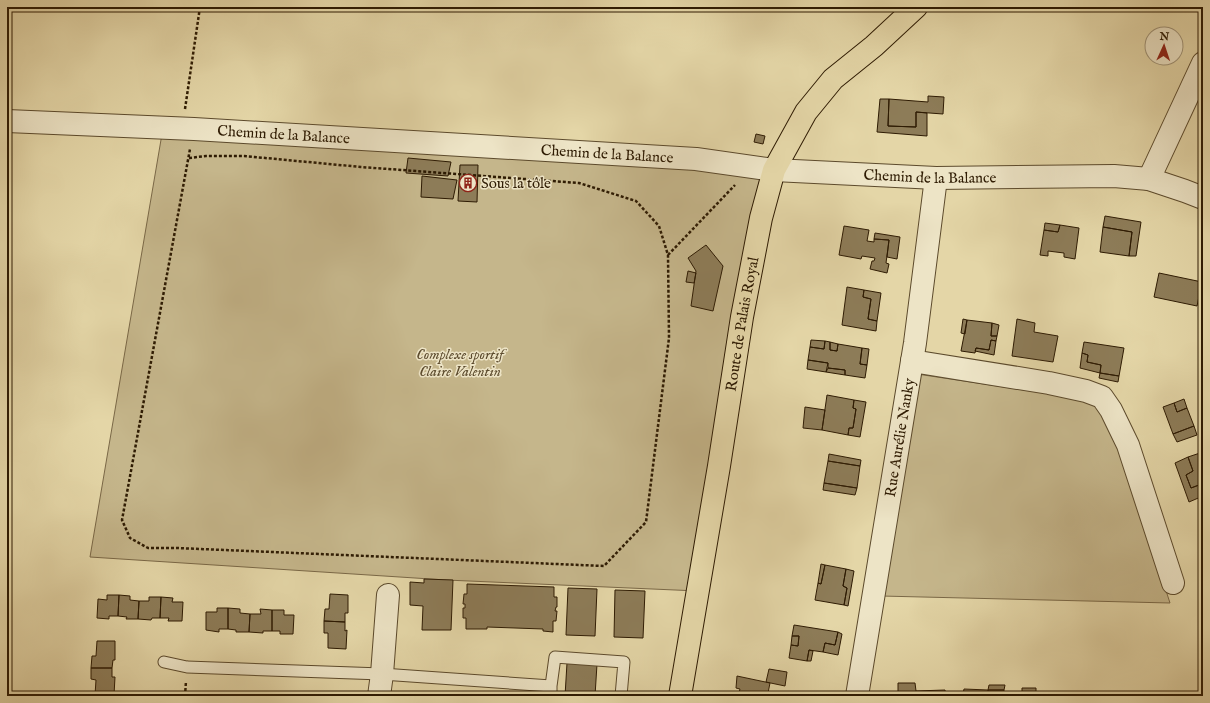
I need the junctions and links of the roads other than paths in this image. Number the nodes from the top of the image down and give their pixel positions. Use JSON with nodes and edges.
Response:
{"nodes":[{"id":1,"x":916,"y":7,"type":"edge"},
{"id":2,"x":1203,"y":64,"type":"edge"},
{"id":3,"x":7,"y":121,"type":"edge"},
{"id":4,"x":774,"y":170,"type":"junction"},
{"id":5,"x":936,"y":178,"type":"junction"},
{"id":6,"x":1149,"y":179,"type":"junction"},
{"id":7,"x":1203,"y":198,"type":"edge"},
{"id":8,"x":912,"y":361,"type":"junction"},
{"id":9,"x":1173,"y":582,"type":"dead end"},
{"id":10,"x":388,"y":595,"type":"dead end"},
{"id":11,"x":164,"y":662,"type":"dead end"},
{"id":12,"x":382,"y":674,"type":"junction"},
{"id":13,"x":551,"y":691,"type":"edge"},
{"id":14,"x":379,"y":696,"type":"edge"},
{"id":15,"x":621,"y":696,"type":"edge"},
{"id":16,"x":680,"y":696,"type":"edge"},
{"id":17,"x":857,"y":696,"type":"edge"}],
"edges":[{"from":1,"to":4,"type":"main road","name":"Route de Palais Royal"},
{"from":2,"to":6,"type":"street"},
{"from":3,"to":4,"type":"street","name":"Chemin de la Balance"},
{"from":4,"to":5,"type":"street","name":"Chemin de la Balance"},
{"from":4,"to":16,"type":"main road","name":"Route de Palais Royal"},
{"from":5,"to":6,"type":"street","name":"Chemin de la Balance"},
{"from":5,"to":8,"type":"street","name":"Rue Aurélie Nanky"},
{"from":6,"to":7,"type":"street","name":"Chemin de la Balance"},
{"from":8,"to":9,"type":"street"},
{"from":8,"to":17,"type":"street","name":"Rue Aurélie Nanky"},
{"from":10,"to":12,"type":"street"},
{"from":11,"to":12,"type":"lane"},
{"from":12,"to":13,"type":"lane"},
{"from":12,"to":14,"type":"street"},
{"from":13,"to":15,"type":"lane"}]}
